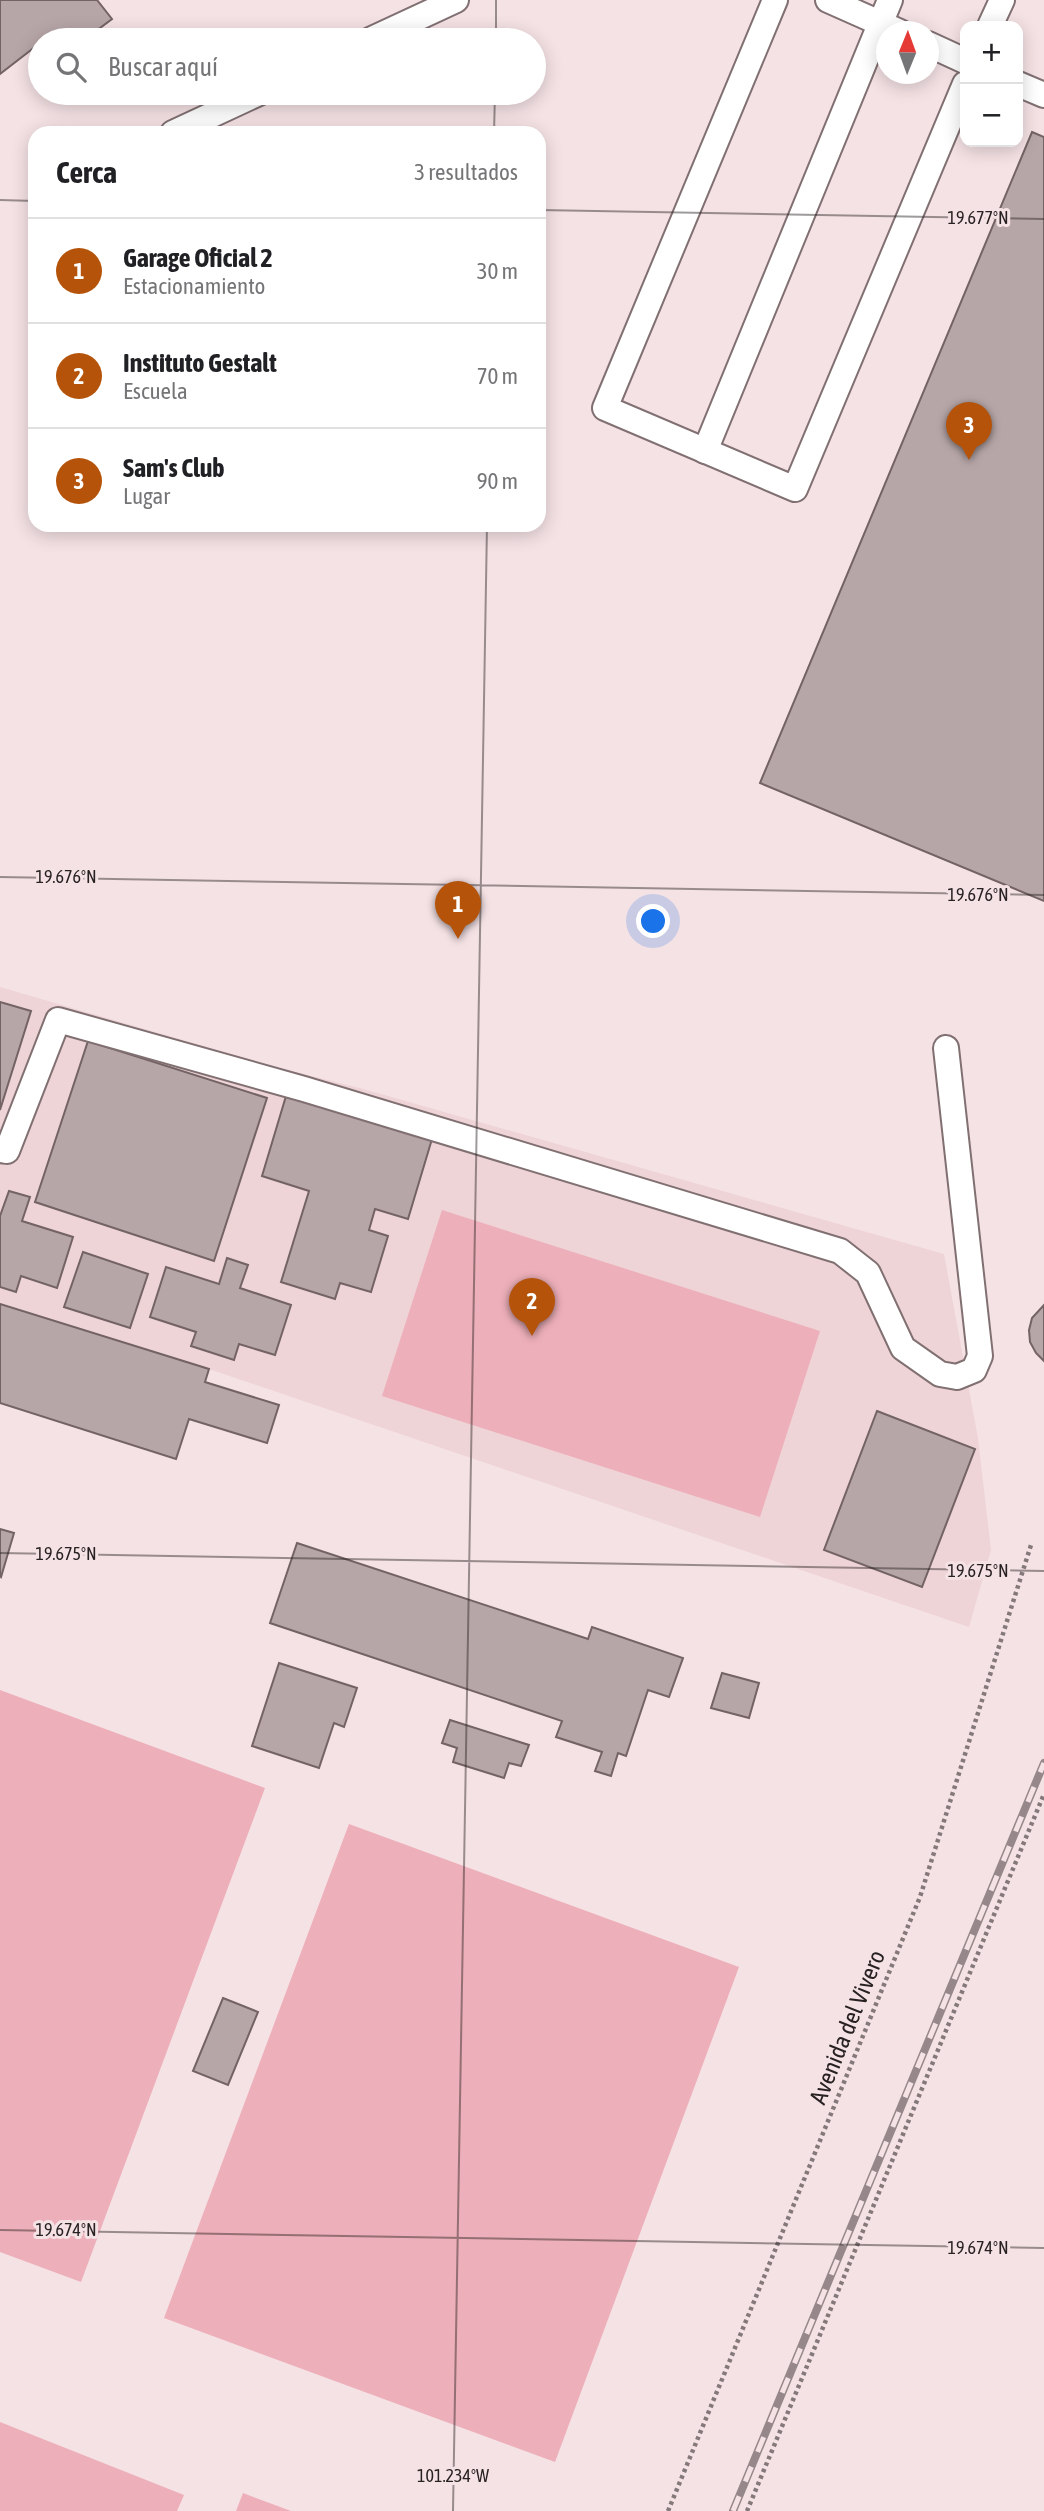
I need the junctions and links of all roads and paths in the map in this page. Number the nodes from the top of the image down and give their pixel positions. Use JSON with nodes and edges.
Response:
{"nodes":[{"id":1,"x":456,"y":0,"type":"edge"},
{"id":2,"x":775,"y":0,"type":"edge"},
{"id":3,"x":828,"y":0,"type":"edge"},
{"id":4,"x":890,"y":0,"type":"edge"},
{"id":5,"x":1002,"y":0,"type":"edge"},
{"id":6,"x":876,"y":21,"type":"edge"},
{"id":7,"x":890,"y":21,"type":"edge"},
{"id":8,"x":992,"y":21,"type":"edge"},
{"id":9,"x":396,"y":28,"type":"edge"},
{"id":10,"x":939,"y":49,"type":"edge"},
{"id":11,"x":876,"y":59,"type":"edge"},
{"id":12,"x":960,"y":59,"type":"edge"},
{"id":13,"x":1023,"y":86,"type":"edge"},
{"id":14,"x":1044,"y":95,"type":"edge"},
{"id":15,"x":960,"y":96,"type":"edge"},
{"id":16,"x":233,"y":105,"type":"edge"},
{"id":17,"x":188,"y":126,"type":"edge"},
{"id":18,"x":705,"y":451,"type":"junction"},
{"id":19,"x":946,"y":1048,"type":"dead end"},
{"id":20,"x":0,"y":1150,"type":"edge"},
{"id":21,"x":1031,"y":1545,"type":"dead end"},
{"id":22,"x":1044,"y":1794,"type":"edge"},
{"id":23,"x":668,"y":2511,"type":"edge"},
{"id":24,"x":747,"y":2511,"type":"edge"}],
"edges":[{"from":1,"to":9,"type":"lane"},
{"from":2,"to":18,"type":"lane"},
{"from":3,"to":6,"type":"lane"},
{"from":4,"to":7,"type":"lane"},
{"from":5,"to":8,"type":"lane"},
{"from":10,"to":12,"type":"lane"},
{"from":11,"to":18,"type":"lane"},
{"from":13,"to":14,"type":"lane"},
{"from":15,"to":18,"type":"lane"},
{"from":16,"to":17,"type":"lane"},
{"from":19,"to":20,"type":"lane"},
{"from":21,"to":23,"type":"path","name":"Avenida del Vivero"},
{"from":22,"to":24,"type":"path"}]}
